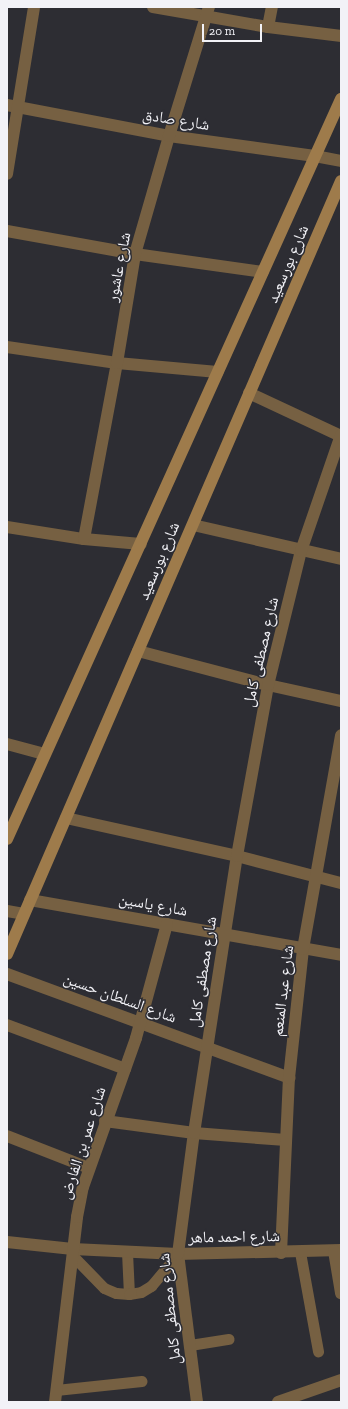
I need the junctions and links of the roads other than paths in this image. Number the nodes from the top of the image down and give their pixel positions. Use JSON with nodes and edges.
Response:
{"nodes":[{"id":1,"x":34,"y":7,"type":"edge"},
{"id":2,"x":153,"y":7,"type":"edge"},
{"id":3,"x":272,"y":7,"type":"edge"},
{"id":4,"x":207,"y":12,"type":"edge"},
{"id":5,"x":268,"y":27,"type":"junction"},
{"id":6,"x":341,"y":36,"type":"edge"},
{"id":7,"x":341,"y":99,"type":"edge"},
{"id":8,"x":13,"y":106,"type":"edge"},
{"id":9,"x":169,"y":136,"type":"junction"},
{"id":10,"x":315,"y":156,"type":"junction"},
{"id":11,"x":341,"y":161,"type":"edge"},
{"id":12,"x":7,"y":174,"type":"edge"},
{"id":13,"x":341,"y":181,"type":"edge"},
{"id":14,"x":7,"y":230,"type":"edge"},
{"id":15,"x":135,"y":254,"type":"junction"},
{"id":16,"x":263,"y":272,"type":"junction"},
{"id":17,"x":7,"y":347,"type":"edge"},
{"id":18,"x":118,"y":363,"type":"junction"},
{"id":19,"x":218,"y":372,"type":"junction"},
{"id":20,"x":249,"y":393,"type":"junction"},
{"id":21,"x":341,"y":436,"type":"edge"},
{"id":22,"x":193,"y":524,"type":"junction"},
{"id":23,"x":7,"y":527,"type":"edge"},
{"id":24,"x":84,"y":539,"type":"junction"},
{"id":25,"x":141,"y":544,"type":"junction"},
{"id":26,"x":301,"y":551,"type":"junction"},
{"id":27,"x":341,"y":559,"type":"edge"},
{"id":28,"x":138,"y":651,"type":"junction"},
{"id":29,"x":268,"y":685,"type":"junction"},
{"id":30,"x":341,"y":701,"type":"edge"},
{"id":31,"x":341,"y":735,"type":"edge"},
{"id":32,"x":7,"y":744,"type":"edge"},
{"id":33,"x":45,"y":754,"type":"junction"},
{"id":34,"x":66,"y":818,"type":"junction"},
{"id":35,"x":7,"y":839,"type":"edge"},
{"id":36,"x":237,"y":856,"type":"junction"},
{"id":37,"x":315,"y":877,"type":"junction"},
{"id":38,"x":341,"y":883,"type":"edge"},
{"id":39,"x":30,"y":900,"type":"junction"},
{"id":40,"x":7,"y":911,"type":"edge"},
{"id":41,"x":24,"y":914,"type":"junction"},
{"id":42,"x":167,"y":924,"type":"junction"},
{"id":43,"x":226,"y":935,"type":"junction"},
{"id":44,"x":303,"y":949,"type":"junction"},
{"id":45,"x":7,"y":954,"type":"edge"},
{"id":46,"x":341,"y":955,"type":"edge"},
{"id":47,"x":7,"y":974,"type":"edge"},
{"id":48,"x":140,"y":1022,"type":"junction"},
{"id":49,"x":7,"y":1025,"type":"edge"},
{"id":50,"x":207,"y":1047,"type":"junction"},
{"id":51,"x":125,"y":1069,"type":"junction"},
{"id":52,"x":289,"y":1078,"type":"junction"},
{"id":53,"x":105,"y":1121,"type":"junction"},
{"id":54,"x":194,"y":1133,"type":"junction"},
{"id":55,"x":7,"y":1136,"type":"edge"},
{"id":56,"x":286,"y":1140,"type":"junction"},
{"id":57,"x":89,"y":1168,"type":"junction"},
{"id":58,"x":7,"y":1242,"type":"edge"},
{"id":59,"x":338,"y":1251,"type":"edge"},
{"id":60,"x":73,"y":1252,"type":"junction"},
{"id":61,"x":127,"y":1252,"type":"junction"},
{"id":62,"x":300,"y":1252,"type":"junction"},
{"id":63,"x":281,"y":1253,"type":"junction"},
{"id":64,"x":178,"y":1254,"type":"junction"},
{"id":65,"x":341,"y":1293,"type":"edge"},
{"id":66,"x":128,"y":1294,"type":"junction"},
{"id":67,"x":229,"y":1339,"type":"dead end"},
{"id":68,"x":190,"y":1345,"type":"junction"},
{"id":69,"x":318,"y":1351,"type":"dead end"},
{"id":70,"x":341,"y":1380,"type":"edge"},
{"id":71,"x":142,"y":1381,"type":"dead end"},
{"id":72,"x":56,"y":1396,"type":"edge"},
{"id":73,"x":294,"y":1399,"type":"edge"},
{"id":74,"x":197,"y":1402,"type":"edge"},
{"id":75,"x":278,"y":1402,"type":"edge"}],
"edges":[{"from":1,"to":8,"type":"street"},
{"from":2,"to":4,"type":"street"},
{"from":3,"to":5,"type":"street"},
{"from":4,"to":5,"type":"street"},
{"from":4,"to":9,"type":"street","name":"شارع عاشور"},
{"from":5,"to":6,"type":"street"},
{"from":7,"to":10,"type":"street","name":"شارع بورسعيد"},
{"from":8,"to":9,"type":"street","name":"شارع صادق"},
{"from":8,"to":12,"type":"street"},
{"from":9,"to":10,"type":"street","name":"شارع صادق"},
{"from":9,"to":15,"type":"street","name":"شارع عاشور"},
{"from":10,"to":11,"type":"street","name":"شارع صادق"},
{"from":10,"to":16,"type":"street","name":"شارع بورسعيد"},
{"from":13,"to":20,"type":"street","name":"شارع بورسعيد"},
{"from":14,"to":15,"type":"street"},
{"from":15,"to":16,"type":"street"},
{"from":15,"to":18,"type":"street","name":"شارع عاشور"},
{"from":16,"to":19,"type":"street","name":"شارع بورسعيد"},
{"from":17,"to":18,"type":"street"},
{"from":18,"to":19,"type":"street"},
{"from":18,"to":24,"type":"street","name":"شارع عاشور"},
{"from":19,"to":25,"type":"street","name":"شارع بورسعيد"},
{"from":20,"to":21,"type":"street"},
{"from":20,"to":22,"type":"street","name":"شارع بورسعيد"},
{"from":21,"to":26,"type":"street","name":"شارع مصطفى كامل"},
{"from":22,"to":26,"type":"street"},
{"from":22,"to":28,"type":"street","name":"شارع بورسعيد"},
{"from":23,"to":24,"type":"street"},
{"from":24,"to":25,"type":"street"},
{"from":25,"to":33,"type":"street","name":"شارع بورسعيد"},
{"from":26,"to":27,"type":"street"},
{"from":26,"to":29,"type":"street","name":"شارع مصطفى كامل"},
{"from":28,"to":29,"type":"street"},
{"from":28,"to":34,"type":"street","name":"شارع بورسعيد"},
{"from":29,"to":30,"type":"street"},
{"from":29,"to":36,"type":"street","name":"شارع مصطفى كامل"},
{"from":31,"to":37,"type":"street","name":"شارع عبد المنعم"},
{"from":32,"to":33,"type":"street"},
{"from":33,"to":35,"type":"street","name":"شارع بورسعيد"},
{"from":34,"to":36,"type":"street"},
{"from":34,"to":39,"type":"street","name":"شارع بورسعيد"},
{"from":36,"to":37,"type":"street"},
{"from":36,"to":43,"type":"street","name":"شارع مصطفى كامل"},
{"from":37,"to":38,"type":"street"},
{"from":37,"to":44,"type":"street","name":"شارع عبد المنعم"},
{"from":39,"to":41,"type":"street","name":"شارع بورسعيد"},
{"from":39,"to":42,"type":"street","name":"شارع ياسين"},
{"from":40,"to":41,"type":"street"},
{"from":41,"to":45,"type":"street","name":"شارع بورسعيد"},
{"from":42,"to":43,"type":"street","name":"شارع ياسين"},
{"from":42,"to":48,"type":"street","name":"شارع عمر بن الفارض"},
{"from":43,"to":44,"type":"street","name":"شارع ياسين"},
{"from":43,"to":50,"type":"street","name":"شارع مصطفى كامل"},
{"from":44,"to":46,"type":"street","name":"شارع ياسين"},
{"from":44,"to":52,"type":"street","name":"شارع عبد المنعم"},
{"from":47,"to":48,"type":"street","name":"شارع السلطان حسين"},
{"from":48,"to":50,"type":"street","name":"شارع السلطان حسين"},
{"from":48,"to":51,"type":"street","name":"شارع عمر بن الفارض"},
{"from":49,"to":51,"type":"street"},
{"from":50,"to":52,"type":"street","name":"شارع السلطان حسين"},
{"from":50,"to":54,"type":"street","name":"شارع مصطفى كامل"},
{"from":51,"to":53,"type":"street","name":"شارع عمر بن الفارض"},
{"from":52,"to":56,"type":"street","name":"شارع عبد المنعم"},
{"from":53,"to":54,"type":"street"},
{"from":53,"to":57,"type":"street","name":"شارع عمر بن الفارض"},
{"from":54,"to":56,"type":"street"},
{"from":54,"to":64,"type":"street","name":"شارع مصطفى كامل"},
{"from":55,"to":57,"type":"street"},
{"from":56,"to":63,"type":"street","name":"شارع عبد المنعم"},
{"from":57,"to":60,"type":"street","name":"شارع عمر بن الفارض"},
{"from":58,"to":60,"type":"street","name":"شارع احمد ماهر"},
{"from":59,"to":62,"type":"street","name":"شارع احمد ماهر"},
{"from":59,"to":65,"type":"street"},
{"from":60,"to":61,"type":"street","name":"شارع احمد ماهر"},
{"from":60,"to":66,"type":"lane"},
{"from":60,"to":72,"type":"street","name":"شارع عمر بن الفارض"},
{"from":61,"to":64,"type":"street","name":"شارع احمد ماهر"},
{"from":61,"to":66,"type":"lane"},
{"from":62,"to":63,"type":"street","name":"شارع احمد ماهر"},
{"from":62,"to":69,"type":"lane"},
{"from":63,"to":64,"type":"street","name":"شارع احمد ماهر"},
{"from":64,"to":66,"type":"lane"},
{"from":64,"to":68,"type":"street","name":"شارع مصطفى كامل"},
{"from":67,"to":68,"type":"lane"},
{"from":68,"to":74,"type":"street","name":"شارع مصطفى كامل"},
{"from":70,"to":73,"type":"street"},
{"from":71,"to":72,"type":"lane"},
{"from":73,"to":75,"type":"street"}]}
